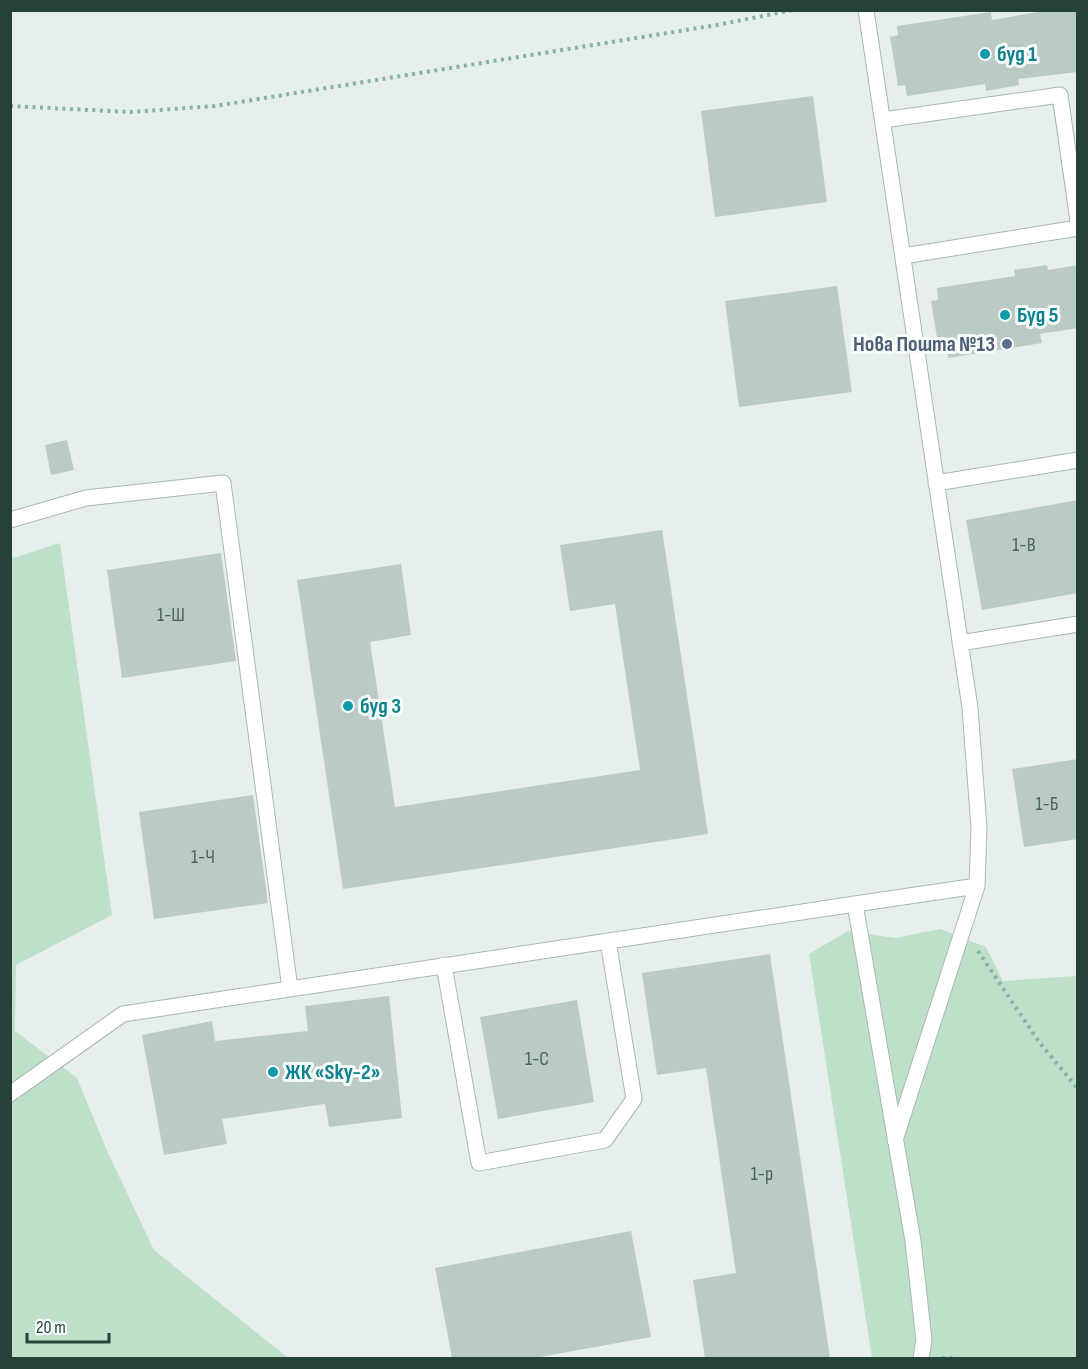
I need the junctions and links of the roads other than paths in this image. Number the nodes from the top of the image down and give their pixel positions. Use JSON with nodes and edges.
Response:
{"nodes":[{"id":1,"x":866,"y":10,"type":"edge"},
{"id":2,"x":883,"y":120,"type":"junction"},
{"id":3,"x":1077,"y":221,"type":"edge"},
{"id":4,"x":1077,"y":228,"type":"edge"},
{"id":5,"x":903,"y":256,"type":"junction"},
{"id":6,"x":1077,"y":459,"type":"edge"},
{"id":7,"x":936,"y":483,"type":"junction"},
{"id":8,"x":10,"y":520,"type":"edge"},
{"id":9,"x":1077,"y":624,"type":"edge"},
{"id":10,"x":960,"y":643,"type":"junction"},
{"id":11,"x":977,"y":886,"type":"junction"},
{"id":12,"x":855,"y":904,"type":"junction"},
{"id":13,"x":608,"y":941,"type":"junction"},
{"id":14,"x":444,"y":965,"type":"junction"},
{"id":15,"x":290,"y":989,"type":"junction"},
{"id":16,"x":10,"y":1094,"type":"edge"},
{"id":17,"x":895,"y":1142,"type":"junction"},
{"id":18,"x":921,"y":1359,"type":"edge"}],
"edges":[{"from":1,"to":2,"type":"lane"},
{"from":2,"to":3,"type":"lane"},
{"from":2,"to":5,"type":"lane"},
{"from":4,"to":5,"type":"lane"},
{"from":5,"to":7,"type":"lane"},
{"from":6,"to":7,"type":"lane"},
{"from":7,"to":10,"type":"lane"},
{"from":8,"to":15,"type":"lane"},
{"from":9,"to":10,"type":"lane"},
{"from":10,"to":11,"type":"lane"},
{"from":11,"to":12,"type":"lane"},
{"from":11,"to":17,"type":"lane"},
{"from":12,"to":13,"type":"lane"},
{"from":12,"to":17,"type":"lane"},
{"from":13,"to":14,"type":"lane"},
{"from":13,"to":14,"type":"lane"},
{"from":14,"to":15,"type":"lane"},
{"from":15,"to":16,"type":"lane"},
{"from":17,"to":18,"type":"lane"}]}
